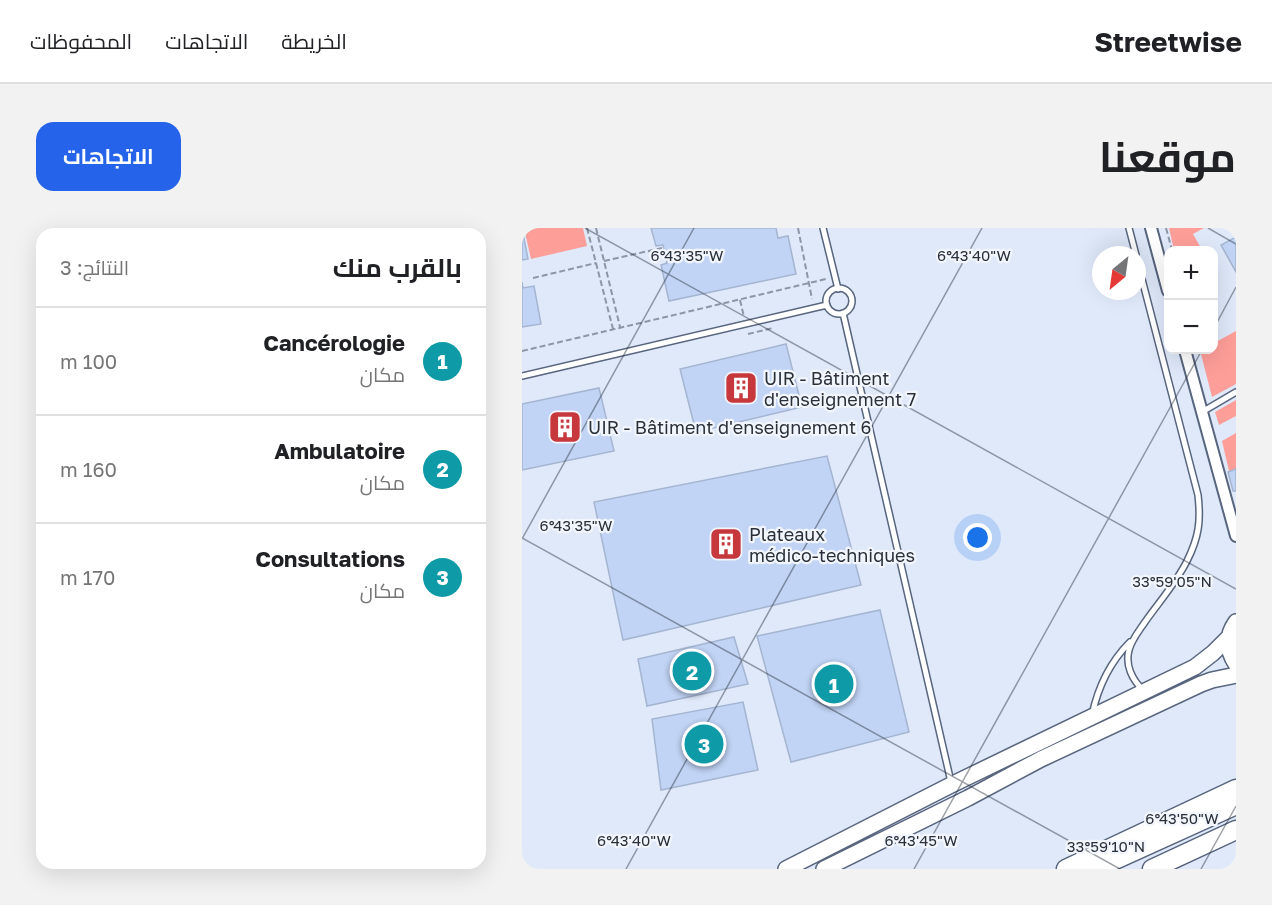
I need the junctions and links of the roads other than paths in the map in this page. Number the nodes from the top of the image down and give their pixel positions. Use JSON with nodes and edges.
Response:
{"nodes":[{"id":1,"x":824,"y":228,"type":"edge"},
{"id":2,"x":1129,"y":228,"type":"edge"},
{"id":3,"x":1151,"y":228,"type":"edge"},
{"id":4,"x":1134,"y":246,"type":"edge"},
{"id":5,"x":1164,"y":276,"type":"edge"},
{"id":6,"x":838,"y":289,"type":"junction"},
{"id":7,"x":1146,"y":295,"type":"edge"},
{"id":8,"x":827,"y":305,"type":"junction"},
{"id":9,"x":843,"y":313,"type":"junction"},
{"id":10,"x":1186,"y":354,"type":"edge"},
{"id":11,"x":522,"y":376,"type":"edge"},
{"id":12,"x":1236,"y":392,"type":"edge"},
{"id":13,"x":1202,"y":412,"type":"junction"},
{"id":14,"x":1236,"y":536,"type":"edge"},
{"id":15,"x":1236,"y":622,"type":"edge"},
{"id":16,"x":1136,"y":636,"type":"junction"},
{"id":17,"x":1229,"y":637,"type":"junction"},
{"id":18,"x":1236,"y":664,"type":"edge"},
{"id":19,"x":1236,"y":675,"type":"edge"},
{"id":20,"x":1145,"y":692,"type":"junction"},
{"id":21,"x":1092,"y":718,"type":"junction"},
{"id":22,"x":951,"y":785,"type":"junction"},
{"id":23,"x":1236,"y":789,"type":"edge"},
{"id":24,"x":1236,"y":806,"type":"edge"},
{"id":25,"x":1236,"y":830,"type":"edge"},
{"id":26,"x":786,"y":869,"type":"edge"},
{"id":27,"x":824,"y":869,"type":"edge"},
{"id":28,"x":1066,"y":869,"type":"edge"},
{"id":29,"x":1095,"y":869,"type":"edge"},
{"id":30,"x":1152,"y":869,"type":"edge"}],
"edges":[{"from":1,"to":6,"type":"lane"},
{"from":2,"to":4,"type":"lane"},
{"from":3,"to":5,"type":"street"},
{"from":6,"to":8,"type":"lane"},
{"from":6,"to":9,"type":"lane"},
{"from":7,"to":16,"type":"lane"},
{"from":8,"to":9,"type":"lane"},
{"from":8,"to":11,"type":"lane"},
{"from":9,"to":22,"type":"lane"},
{"from":10,"to":13,"type":"street"},
{"from":12,"to":13,"type":"lane"},
{"from":13,"to":14,"type":"street"},
{"from":15,"to":17,"type":"street"},
{"from":16,"to":20,"type":"lane"},
{"from":16,"to":21,"type":"lane"},
{"from":17,"to":18,"type":"street"},
{"from":17,"to":20,"type":"street"},
{"from":19,"to":27,"type":"street"},
{"from":20,"to":21,"type":"street"},
{"from":21,"to":22,"type":"street"},
{"from":22,"to":26,"type":"street"},
{"from":23,"to":28,"type":"highway"},
{"from":24,"to":29,"type":"highway"},
{"from":25,"to":30,"type":"highway"}]}
